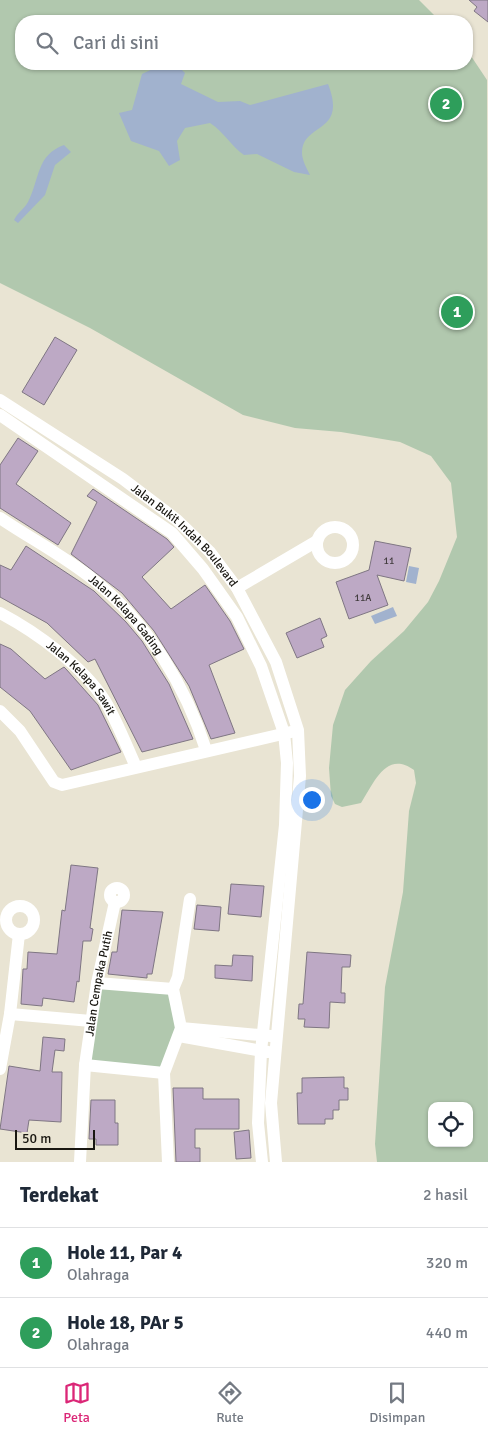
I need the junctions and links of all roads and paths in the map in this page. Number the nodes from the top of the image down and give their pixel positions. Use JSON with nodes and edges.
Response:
{"nodes":[{"id":1,"x":0,"y":400,"type":"edge"},
{"id":2,"x":0,"y":415,"type":"edge"},
{"id":3,"x":0,"y":518,"type":"edge"},
{"id":4,"x":317,"y":540,"type":"dead end"},
{"id":5,"x":236,"y":588,"type":"junction"},
{"id":6,"x":0,"y":613,"type":"edge"},
{"id":7,"x":0,"y":701,"type":"edge"},
{"id":8,"x":0,"y":711,"type":"edge"},
{"id":9,"x":298,"y":730,"type":"junction"},
{"id":10,"x":284,"y":733,"type":"junction"},
{"id":11,"x":206,"y":750,"type":"junction"},
{"id":12,"x":136,"y":767,"type":"junction"},
{"id":13,"x":76,"y":782,"type":"junction"},
{"id":14,"x":190,"y":899,"type":"dead end"},
{"id":15,"x":115,"y":902,"type":"dead end"},
{"id":16,"x":19,"y":934,"type":"dead end"},
{"id":17,"x":97,"y":983,"type":"junction"},
{"id":18,"x":173,"y":989,"type":"junction"},
{"id":19,"x":10,"y":1014,"type":"junction"},
{"id":20,"x":91,"y":1021,"type":"junction"},
{"id":21,"x":180,"y":1032,"type":"junction"},
{"id":22,"x":270,"y":1036,"type":"junction"},
{"id":23,"x":261,"y":1051,"type":"junction"},
{"id":24,"x":275,"y":1053,"type":"junction"},
{"id":25,"x":85,"y":1065,"type":"junction"},
{"id":26,"x":0,"y":1069,"type":"edge"},
{"id":27,"x":164,"y":1073,"type":"junction"},
{"id":28,"x":80,"y":1162,"type":"edge"},
{"id":29,"x":168,"y":1162,"type":"edge"},
{"id":30,"x":262,"y":1162,"type":"edge"},
{"id":31,"x":276,"y":1162,"type":"edge"}],
"edges":[{"from":1,"to":5,"type":"street","name":"Jalan Bukit Indah Boulevard"},
{"from":2,"to":10,"type":"street"},
{"from":3,"to":11,"type":"street","name":"Jalan Kelapa Gading"},
{"from":4,"to":5,"type":"street"},
{"from":5,"to":9,"type":"street","name":"Jalan Bukit Indah Boulevard"},
{"from":6,"to":12,"type":"street","name":"Jalan Kelapa Sawit"},
{"from":7,"to":13,"type":"street"},
{"from":8,"to":13,"type":"street"},
{"from":9,"to":10,"type":"street"},
{"from":9,"to":22,"type":"street","name":"Jalan Bukit Indah Boulevard"},
{"from":10,"to":11,"type":"street"},
{"from":10,"to":22,"type":"street"},
{"from":11,"to":12,"type":"street"},
{"from":12,"to":13,"type":"street"},
{"from":14,"to":18,"type":"street"},
{"from":15,"to":17,"type":"street","name":"Jalan Cempaka Putih"},
{"from":16,"to":19,"type":"street"},
{"from":17,"to":18,"type":"street"},
{"from":17,"to":20,"type":"street","name":"Jalan Cempaka Putih"},
{"from":18,"to":21,"type":"street"},
{"from":19,"to":20,"type":"street"},
{"from":19,"to":26,"type":"street"},
{"from":20,"to":25,"type":"street","name":"Jalan Cempaka Putih"},
{"from":21,"to":22,"type":"street"},
{"from":21,"to":23,"type":"street"},
{"from":21,"to":27,"type":"street"},
{"from":22,"to":23,"type":"street"},
{"from":22,"to":24,"type":"street"},
{"from":23,"to":24,"type":"street"},
{"from":23,"to":30,"type":"street"},
{"from":24,"to":31,"type":"street"},
{"from":25,"to":27,"type":"street"},
{"from":25,"to":28,"type":"street","name":"Jalan Cempaka Putih"},
{"from":27,"to":29,"type":"street"}]}
